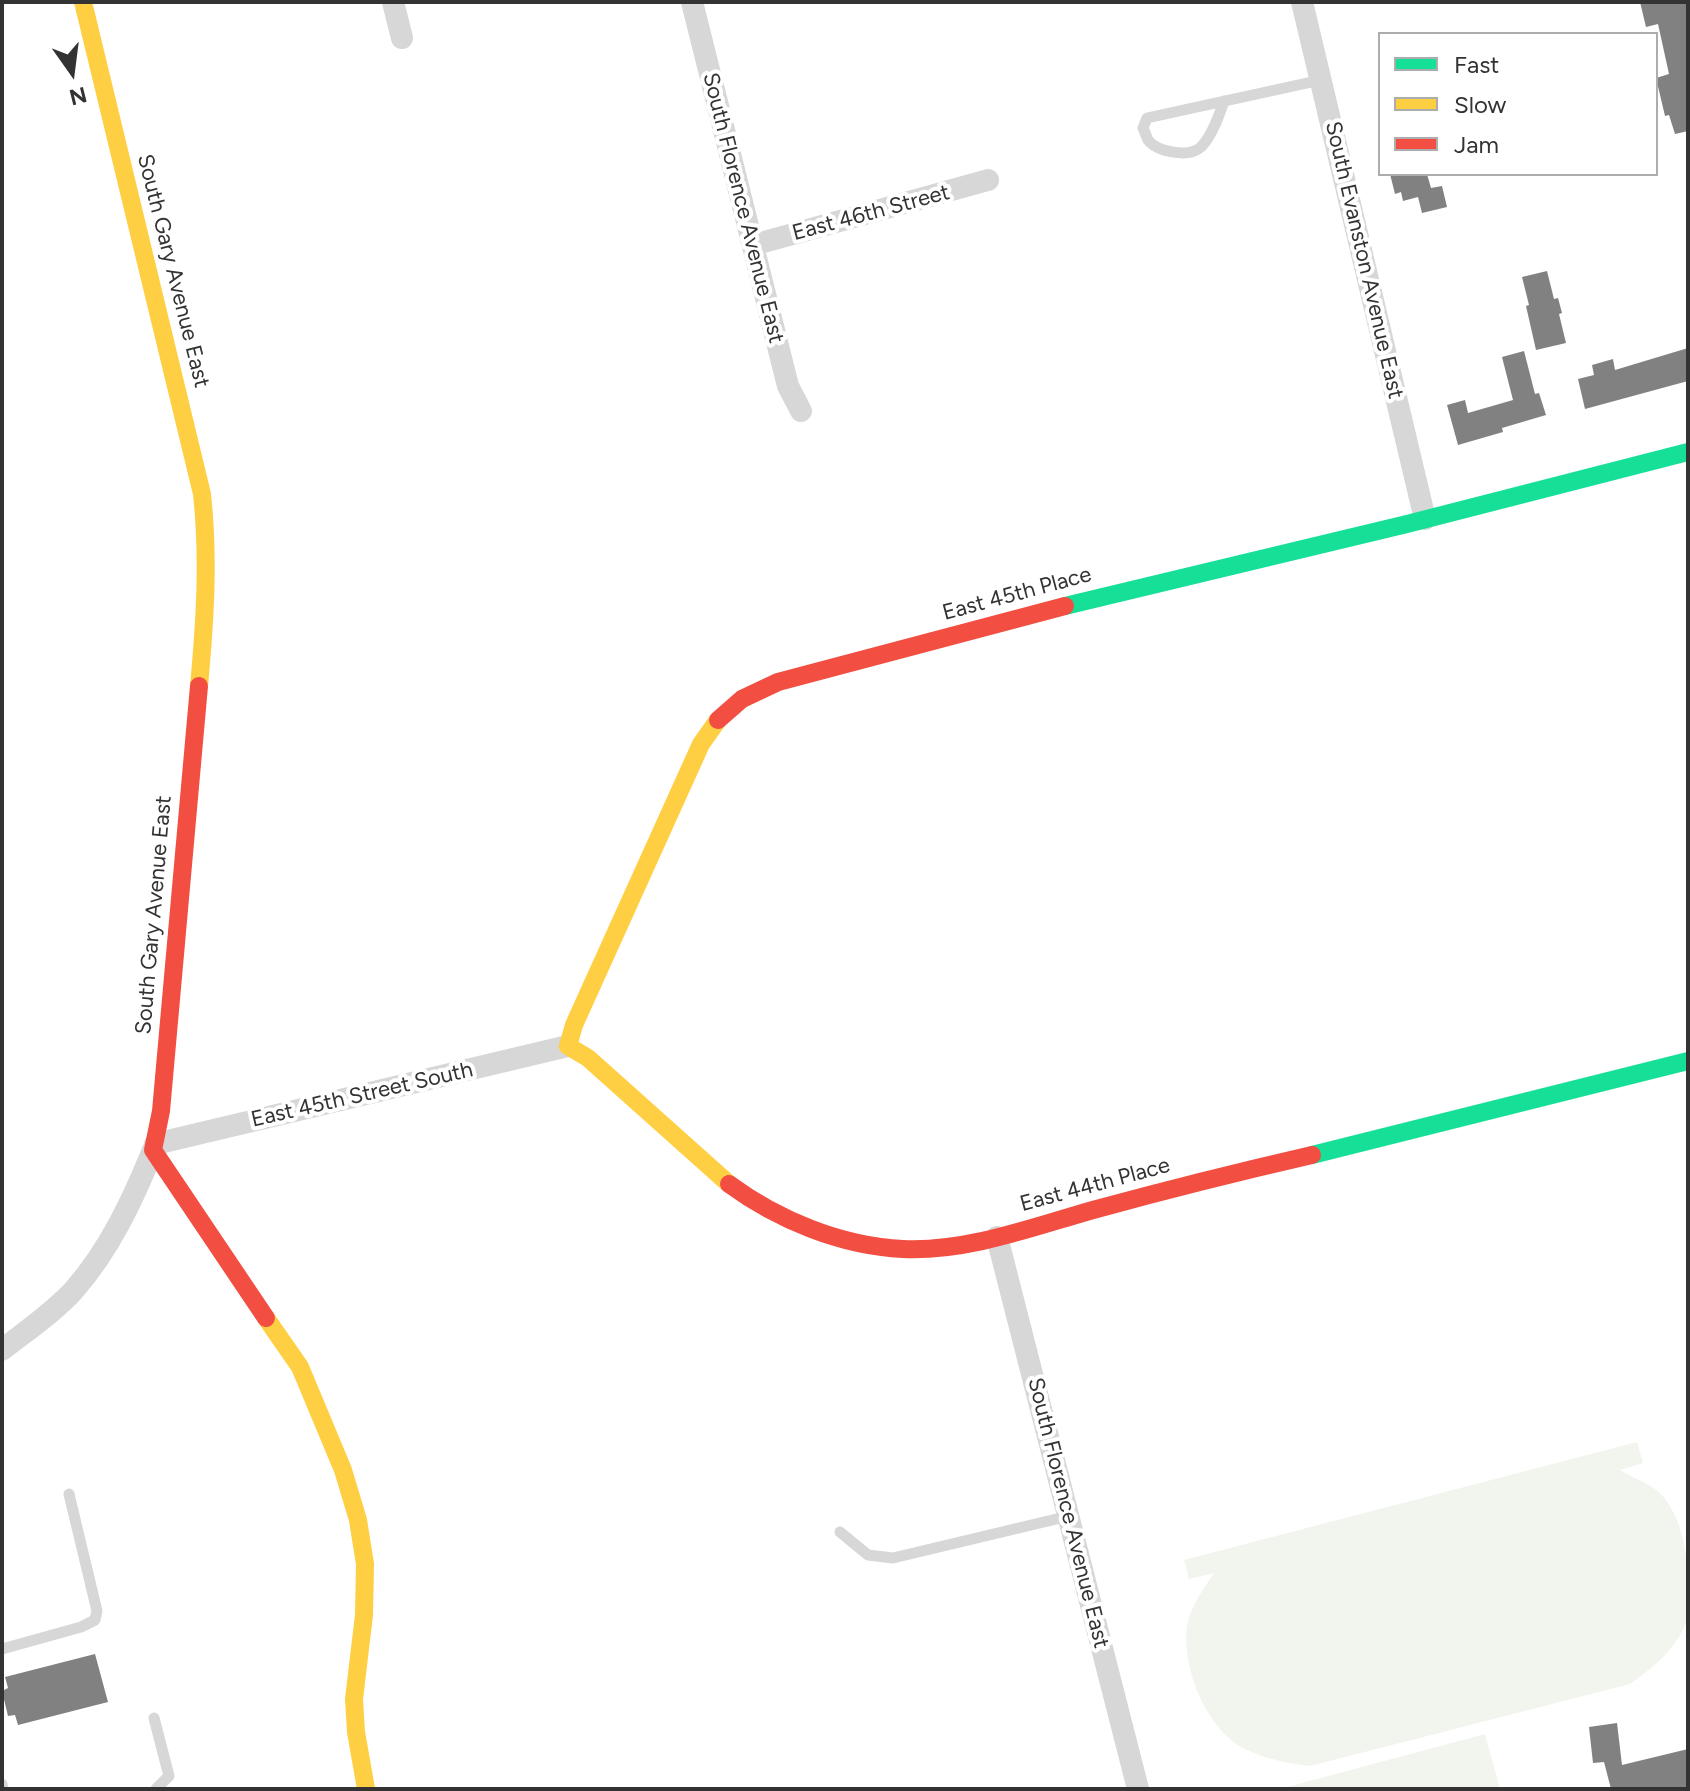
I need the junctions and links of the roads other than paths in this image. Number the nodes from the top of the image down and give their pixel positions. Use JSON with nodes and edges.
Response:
{"nodes":[{"id":1,"x":83,"y":2,"type":"edge"},
{"id":2,"x":393,"y":2,"type":"edge"},
{"id":3,"x":692,"y":2,"type":"edge"},
{"id":4,"x":1302,"y":2,"type":"edge"},
{"id":5,"x":402,"y":38,"type":"dead end"},
{"id":6,"x":1321,"y":80,"type":"junction"},
{"id":7,"x":1224,"y":101,"type":"junction"},
{"id":8,"x":988,"y":180,"type":"dead end"},
{"id":9,"x":753,"y":245,"type":"junction"},
{"id":10,"x":801,"y":411,"type":"dead end"},
{"id":11,"x":1688,"y":452,"type":"edge"},
{"id":12,"x":1425,"y":519,"type":"junction"},
{"id":13,"x":568,"y":1046,"type":"junction"},
{"id":14,"x":1688,"y":1061,"type":"edge"},
{"id":15,"x":154,"y":1147,"type":"junction"},
{"id":16,"x":997,"y":1237,"type":"junction"},
{"id":17,"x":2,"y":1350,"type":"edge"},
{"id":18,"x":69,"y":1494,"type":"dead end"},
{"id":19,"x":1069,"y":1516,"type":"junction"},
{"id":20,"x":840,"y":1532,"type":"dead end"},
{"id":21,"x":2,"y":1649,"type":"edge"},
{"id":22,"x":154,"y":1718,"type":"dead end"},
{"id":23,"x":156,"y":1789,"type":"edge"},
{"id":24,"x":366,"y":1789,"type":"edge"},
{"id":25,"x":1138,"y":1789,"type":"edge"}],
"edges":[{"from":1,"to":15,"type":"street","name":"South Gary Avenue East"},
{"from":2,"to":5,"type":"street"},
{"from":3,"to":9,"type":"street","name":"South Florence Avenue East"},
{"from":4,"to":6,"type":"street","name":"South Evanston Avenue East"},
{"from":6,"to":7,"type":"lane"},
{"from":6,"to":12,"type":"street","name":"South Evanston Avenue East"},
{"from":7,"to":7,"type":"lane"},
{"from":8,"to":9,"type":"street","name":"East 46th Street"},
{"from":9,"to":10,"type":"street","name":"South Florence Avenue East"},
{"from":11,"to":12,"type":"street","name":"East 45th Place"},
{"from":12,"to":13,"type":"street","name":"East 45th Place"},
{"from":13,"to":15,"type":"street","name":"East 45th Street South"},
{"from":13,"to":16,"type":"street","name":"East 44th Place"},
{"from":14,"to":16,"type":"street","name":"East 44th Place"},
{"from":15,"to":17,"type":"street"},
{"from":15,"to":24,"type":"street"},
{"from":16,"to":19,"type":"street","name":"South Florence Avenue East"},
{"from":18,"to":21,"type":"lane"},
{"from":19,"to":20,"type":"lane"},
{"from":19,"to":25,"type":"street","name":"South Florence Avenue East"},
{"from":22,"to":23,"type":"lane"}]}
